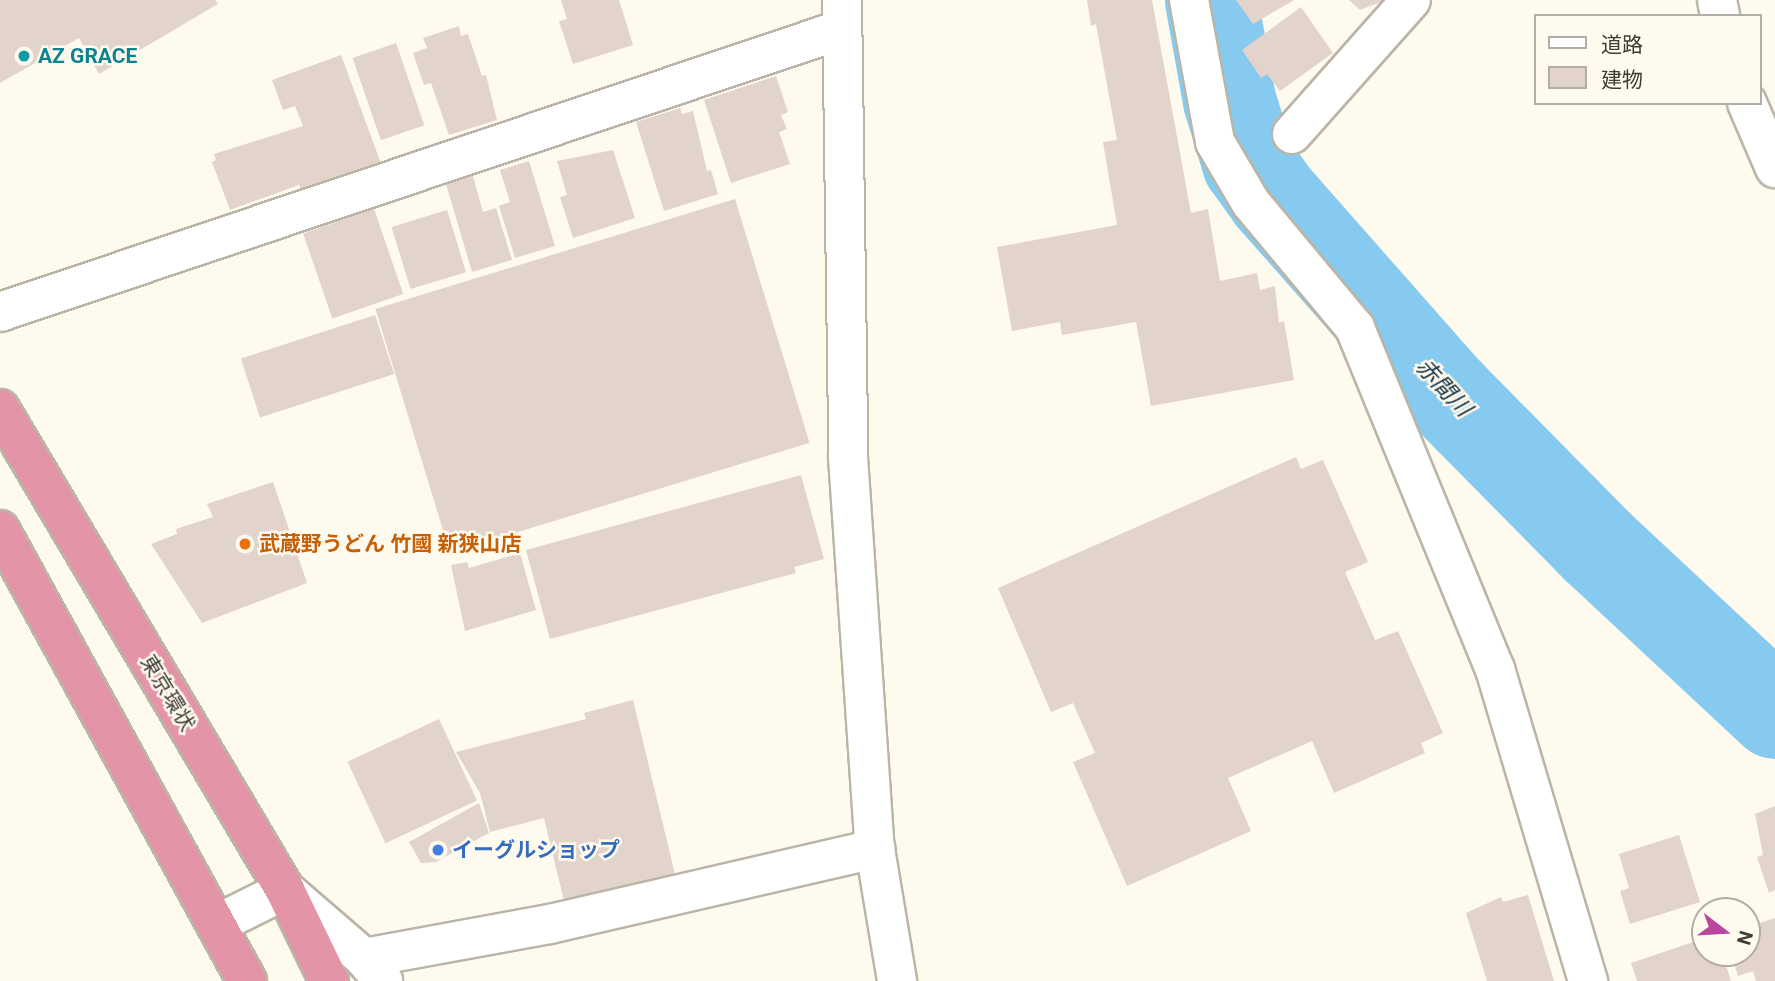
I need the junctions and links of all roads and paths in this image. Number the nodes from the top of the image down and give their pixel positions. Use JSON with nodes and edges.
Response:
{"nodes":[{"id":1,"x":1189,"y":0,"type":"edge"},
{"id":2,"x":1411,"y":0,"type":"edge"},
{"id":3,"x":841,"y":15,"type":"edge"},
{"id":4,"x":1748,"y":105,"type":"edge"},
{"id":5,"x":1292,"y":134,"type":"dead end"},
{"id":6,"x":1775,"y":168,"type":"edge"},
{"id":7,"x":0,"y":312,"type":"edge"},
{"id":8,"x":0,"y":409,"type":"edge"},
{"id":9,"x":0,"y":530,"type":"edge"},
{"id":10,"x":875,"y":849,"type":"junction"},
{"id":11,"x":285,"y":890,"type":"junction"},
{"id":12,"x":218,"y":924,"type":"junction"},
{"id":13,"x":373,"y":969,"type":"edge"},
{"id":14,"x":247,"y":981,"type":"edge"},
{"id":15,"x":329,"y":981,"type":"edge"},
{"id":16,"x":897,"y":981,"type":"edge"},
{"id":17,"x":1588,"y":981,"type":"edge"}],
"edges":[{"from":1,"to":17,"type":"street"},
{"from":2,"to":5,"type":"street"},
{"from":3,"to":7,"type":"street"},
{"from":3,"to":10,"type":"street"},
{"from":4,"to":6,"type":"street"},
{"from":8,"to":11,"type":"highway","name":"東京環状"},
{"from":9,"to":12,"type":"highway"},
{"from":10,"to":13,"type":"street"},
{"from":10,"to":16,"type":"street"},
{"from":11,"to":12,"type":"street"},
{"from":11,"to":13,"type":"street"},
{"from":11,"to":15,"type":"highway","name":"東京環状"},
{"from":12,"to":14,"type":"highway"}]}
